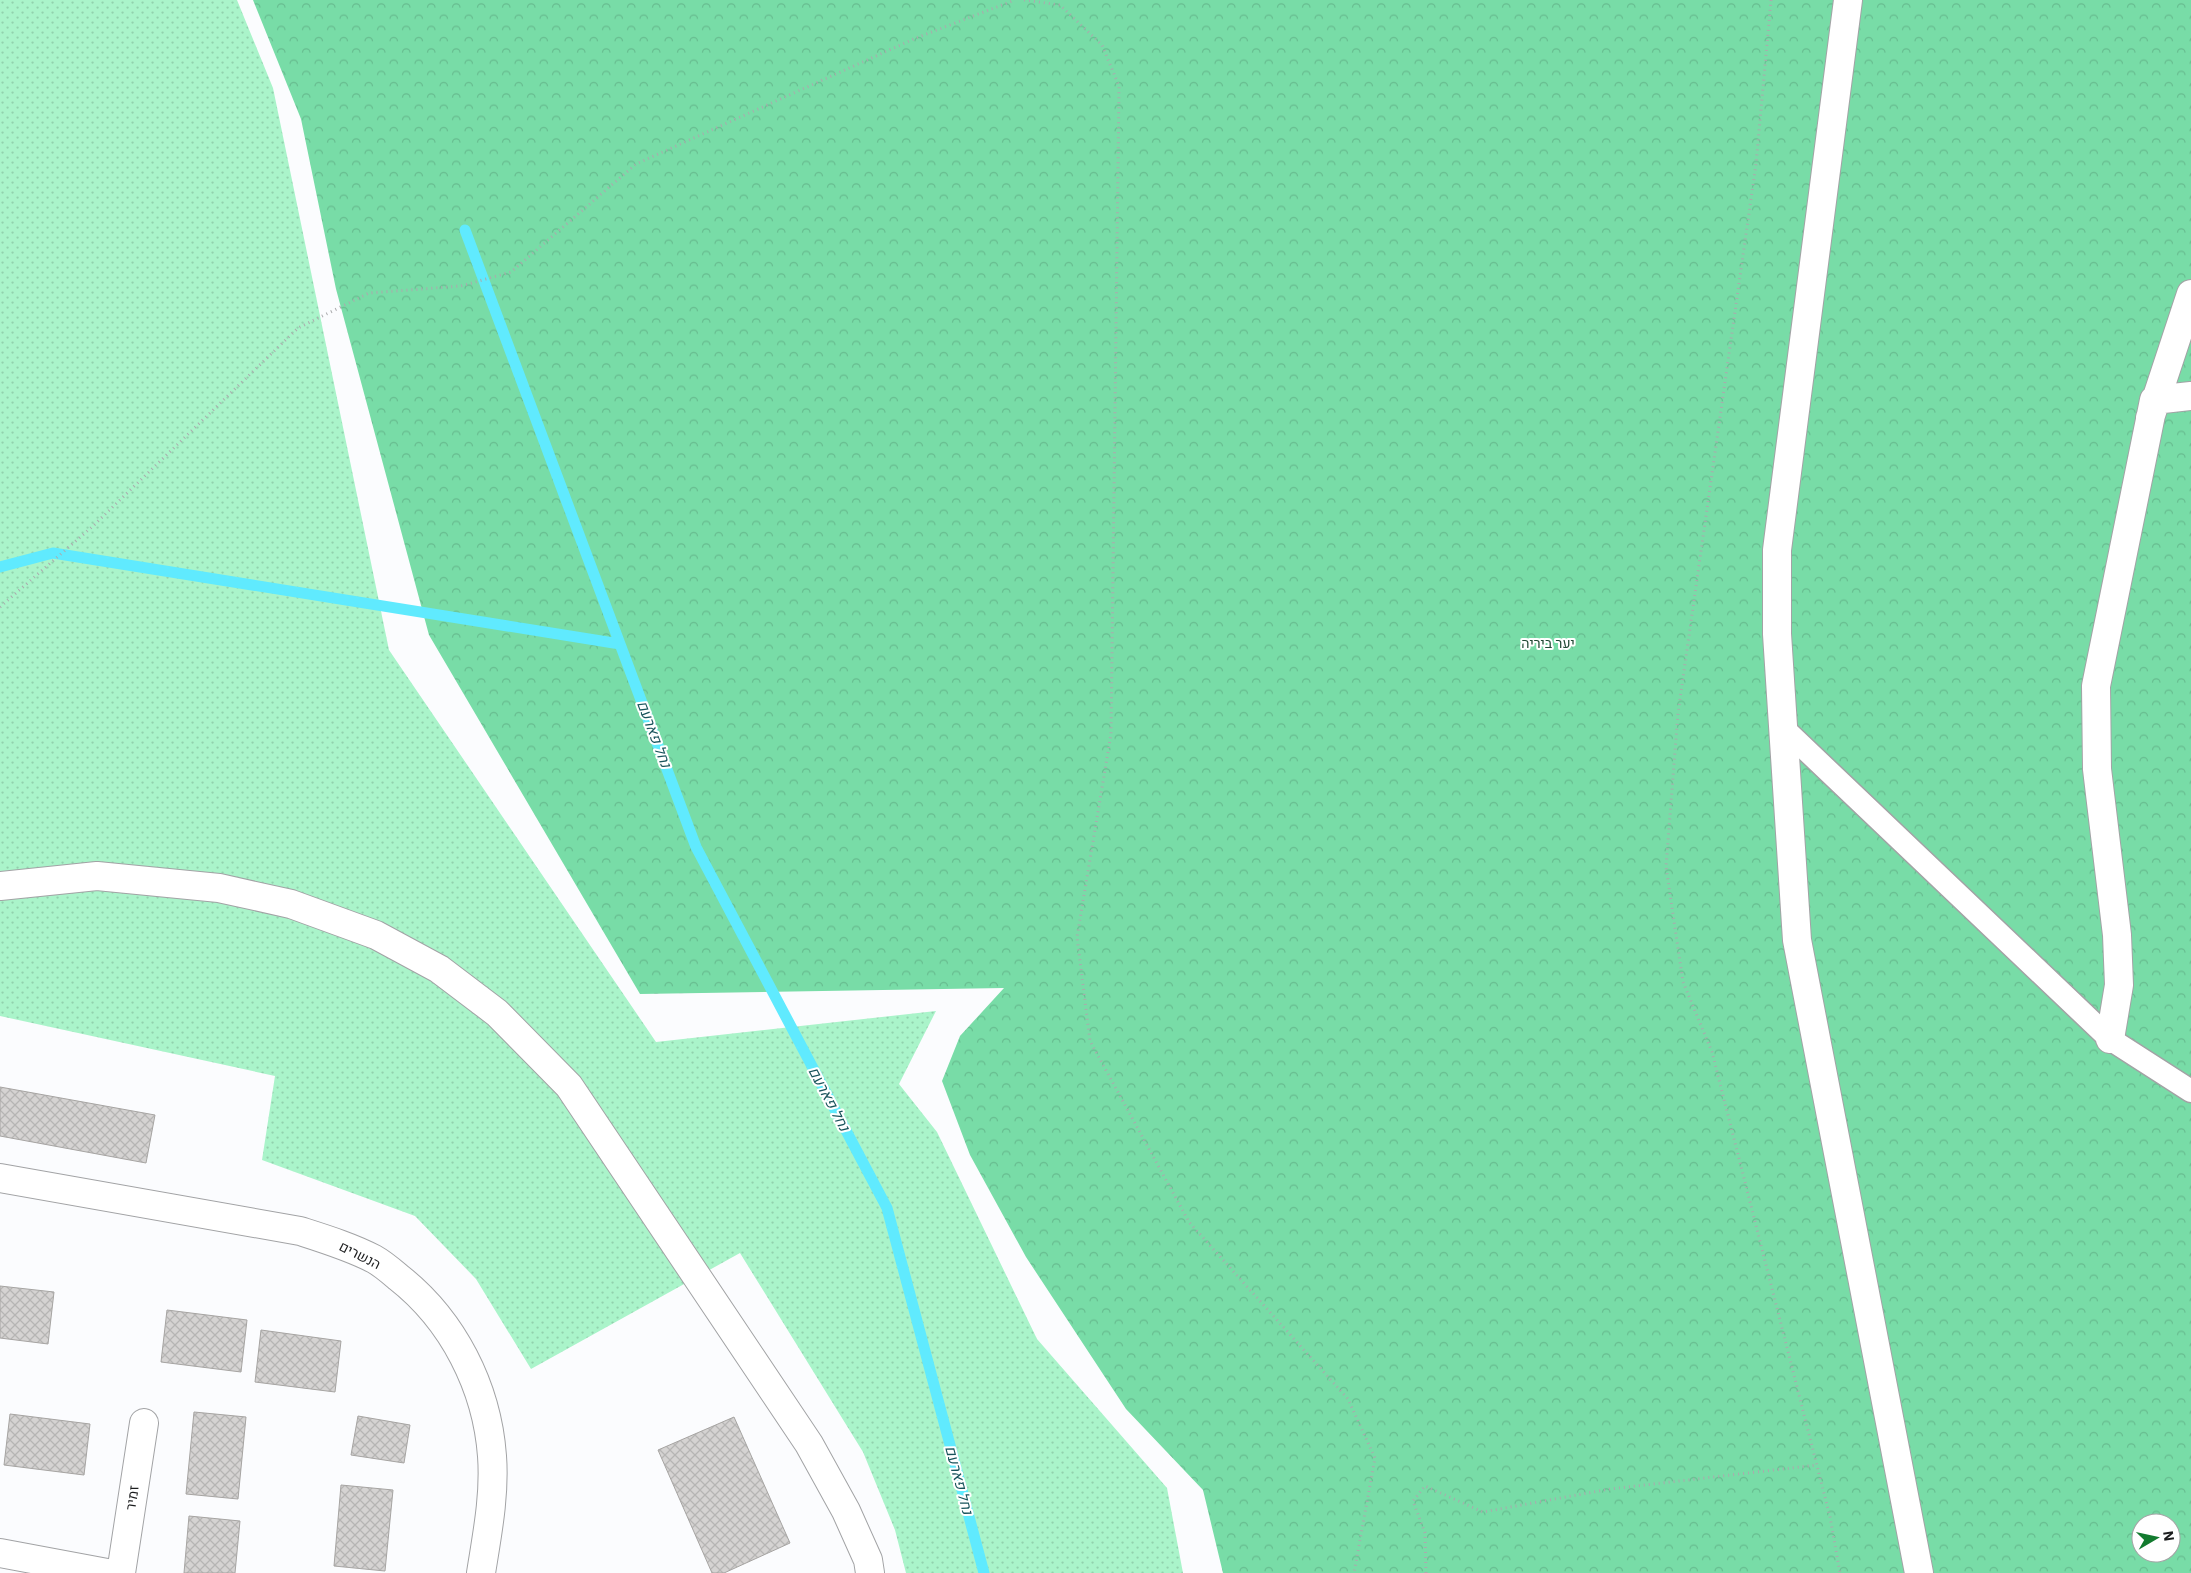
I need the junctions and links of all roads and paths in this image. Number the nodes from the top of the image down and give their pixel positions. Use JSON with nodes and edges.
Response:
{"nodes":[{"id":1,"x":1014,"y":0,"type":"edge"},
{"id":2,"x":1024,"y":0,"type":"edge"},
{"id":3,"x":1771,"y":0,"type":"edge"},
{"id":4,"x":1848,"y":0,"type":"edge"},
{"id":5,"x":2191,"y":294,"type":"edge"},
{"id":6,"x":2191,"y":396,"type":"edge"},
{"id":7,"x":2154,"y":400,"type":"junction"},
{"id":8,"x":2139,"y":467,"type":"dead end"},
{"id":9,"x":0,"y":606,"type":"edge"},
{"id":10,"x":1782,"y":727,"type":"junction"},
{"id":11,"x":0,"y":886,"type":"edge"},
{"id":12,"x":2110,"y":1039,"type":"junction"},
{"id":13,"x":2191,"y":1091,"type":"edge"},
{"id":14,"x":0,"y":1178,"type":"edge"},
{"id":15,"x":144,"y":1423,"type":"dead end"},
{"id":16,"x":1817,"y":1465,"type":"junction"},
{"id":17,"x":0,"y":1553,"type":"edge"},
{"id":18,"x":107,"y":1573,"type":"edge"},
{"id":19,"x":121,"y":1573,"type":"edge"},
{"id":20,"x":481,"y":1573,"type":"edge"},
{"id":21,"x":870,"y":1573,"type":"edge"},
{"id":22,"x":1354,"y":1573,"type":"edge"},
{"id":23,"x":1426,"y":1573,"type":"edge"},
{"id":24,"x":1840,"y":1573,"type":"edge"},
{"id":25,"x":1919,"y":1573,"type":"edge"}],
"edges":[{"from":1,"to":9,"type":"path"},
{"from":2,"to":22,"type":"path"},
{"from":3,"to":16,"type":"path"},
{"from":4,"to":10,"type":"street"},
{"from":5,"to":7,"type":"street"},
{"from":6,"to":7,"type":"street"},
{"from":7,"to":8,"type":"street"},
{"from":7,"to":12,"type":"street"},
{"from":10,"to":12,"type":"lane"},
{"from":10,"to":25,"type":"street"},
{"from":11,"to":21,"type":"street"},
{"from":12,"to":13,"type":"lane"},
{"from":14,"to":20,"type":"street","name":"הנשרים"},
{"from":15,"to":19,"type":"street","name":"זמיר"},
{"from":16,"to":23,"type":"path"},
{"from":16,"to":24,"type":"path"},
{"from":17,"to":18,"type":"street"}]}
